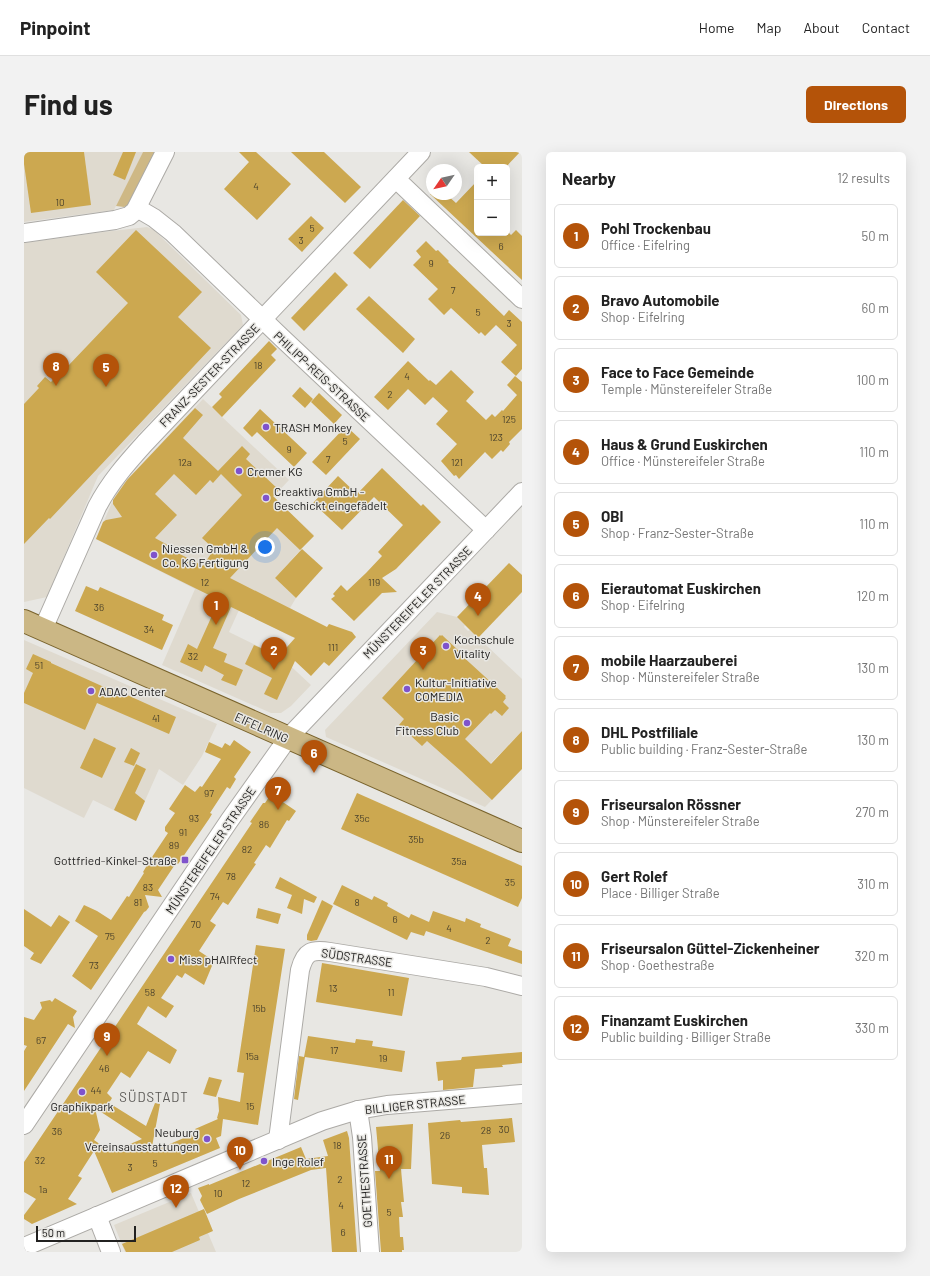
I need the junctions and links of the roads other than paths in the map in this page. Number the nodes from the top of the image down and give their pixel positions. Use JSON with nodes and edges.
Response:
{"nodes":[{"id":1,"x":165,"y":152,"type":"edge"},
{"id":2,"x":422,"y":152,"type":"edge"},
{"id":3,"x":396,"y":179,"type":"junction"},
{"id":4,"x":137,"y":208,"type":"junction"},
{"id":5,"x":24,"y":233,"type":"edge"},
{"id":6,"x":522,"y":299,"type":"edge"},
{"id":7,"x":262,"y":320,"type":"junction"},
{"id":8,"x":522,"y":492,"type":"edge"},
{"id":9,"x":486,"y":530,"type":"junction"},
{"id":10,"x":33,"y":625,"type":"edge"},
{"id":11,"x":288,"y":738,"type":"junction"},
{"id":12,"x":522,"y":841,"type":"edge"},
{"id":13,"x":522,"y":986,"type":"edge"},
{"id":14,"x":522,"y":1094,"type":"edge"},
{"id":15,"x":358,"y":1110,"type":"junction"},
{"id":16,"x":24,"y":1126,"type":"edge"},
{"id":17,"x":278,"y":1140,"type":"junction"},
{"id":18,"x":96,"y":1216,"type":"junction"},
{"id":19,"x":24,"y":1247,"type":"edge"},
{"id":20,"x":111,"y":1252,"type":"edge"},
{"id":21,"x":370,"y":1252,"type":"edge"}],
"edges":[{"from":1,"to":4,"type":"street"},
{"from":2,"to":3,"type":"street","name":"FRANZ-SESTER-STRASSE"},
{"from":3,"to":6,"type":"street"},
{"from":3,"to":7,"type":"street","name":"FRANZ-SESTER-STRASSE"},
{"from":4,"to":5,"type":"street"},
{"from":4,"to":7,"type":"street","name":"PHILIPP-REIS-STRASSE"},
{"from":7,"to":9,"type":"street","name":"PHILIPP-REIS-STRASSE"},
{"from":7,"to":10,"type":"street","name":"FRANZ-SESTER-STRASSE"},
{"from":8,"to":9,"type":"street","name":"MÜNSTEREIFELER STRASSE"},
{"from":9,"to":11,"type":"street","name":"MÜNSTEREIFELER STRASSE"},
{"from":10,"to":11,"type":"main road","name":"EIFELRING"},
{"from":11,"to":12,"type":"main road","name":"EIFELRING"},
{"from":11,"to":16,"type":"street","name":"MÜNSTEREIFELER STRASSE"},
{"from":13,"to":17,"type":"street","name":"SÜDSTRASSE"},
{"from":14,"to":15,"type":"street","name":"BILLIGER STRASSE"},
{"from":15,"to":17,"type":"street","name":"BILLIGER STRASSE"},
{"from":15,"to":21,"type":"street","name":"GOETHESTRASSE"},
{"from":17,"to":18,"type":"street","name":"BILLIGER STRASSE"},
{"from":18,"to":19,"type":"street","name":"BILLIGER STRASSE"},
{"from":18,"to":20,"type":"street"}]}
